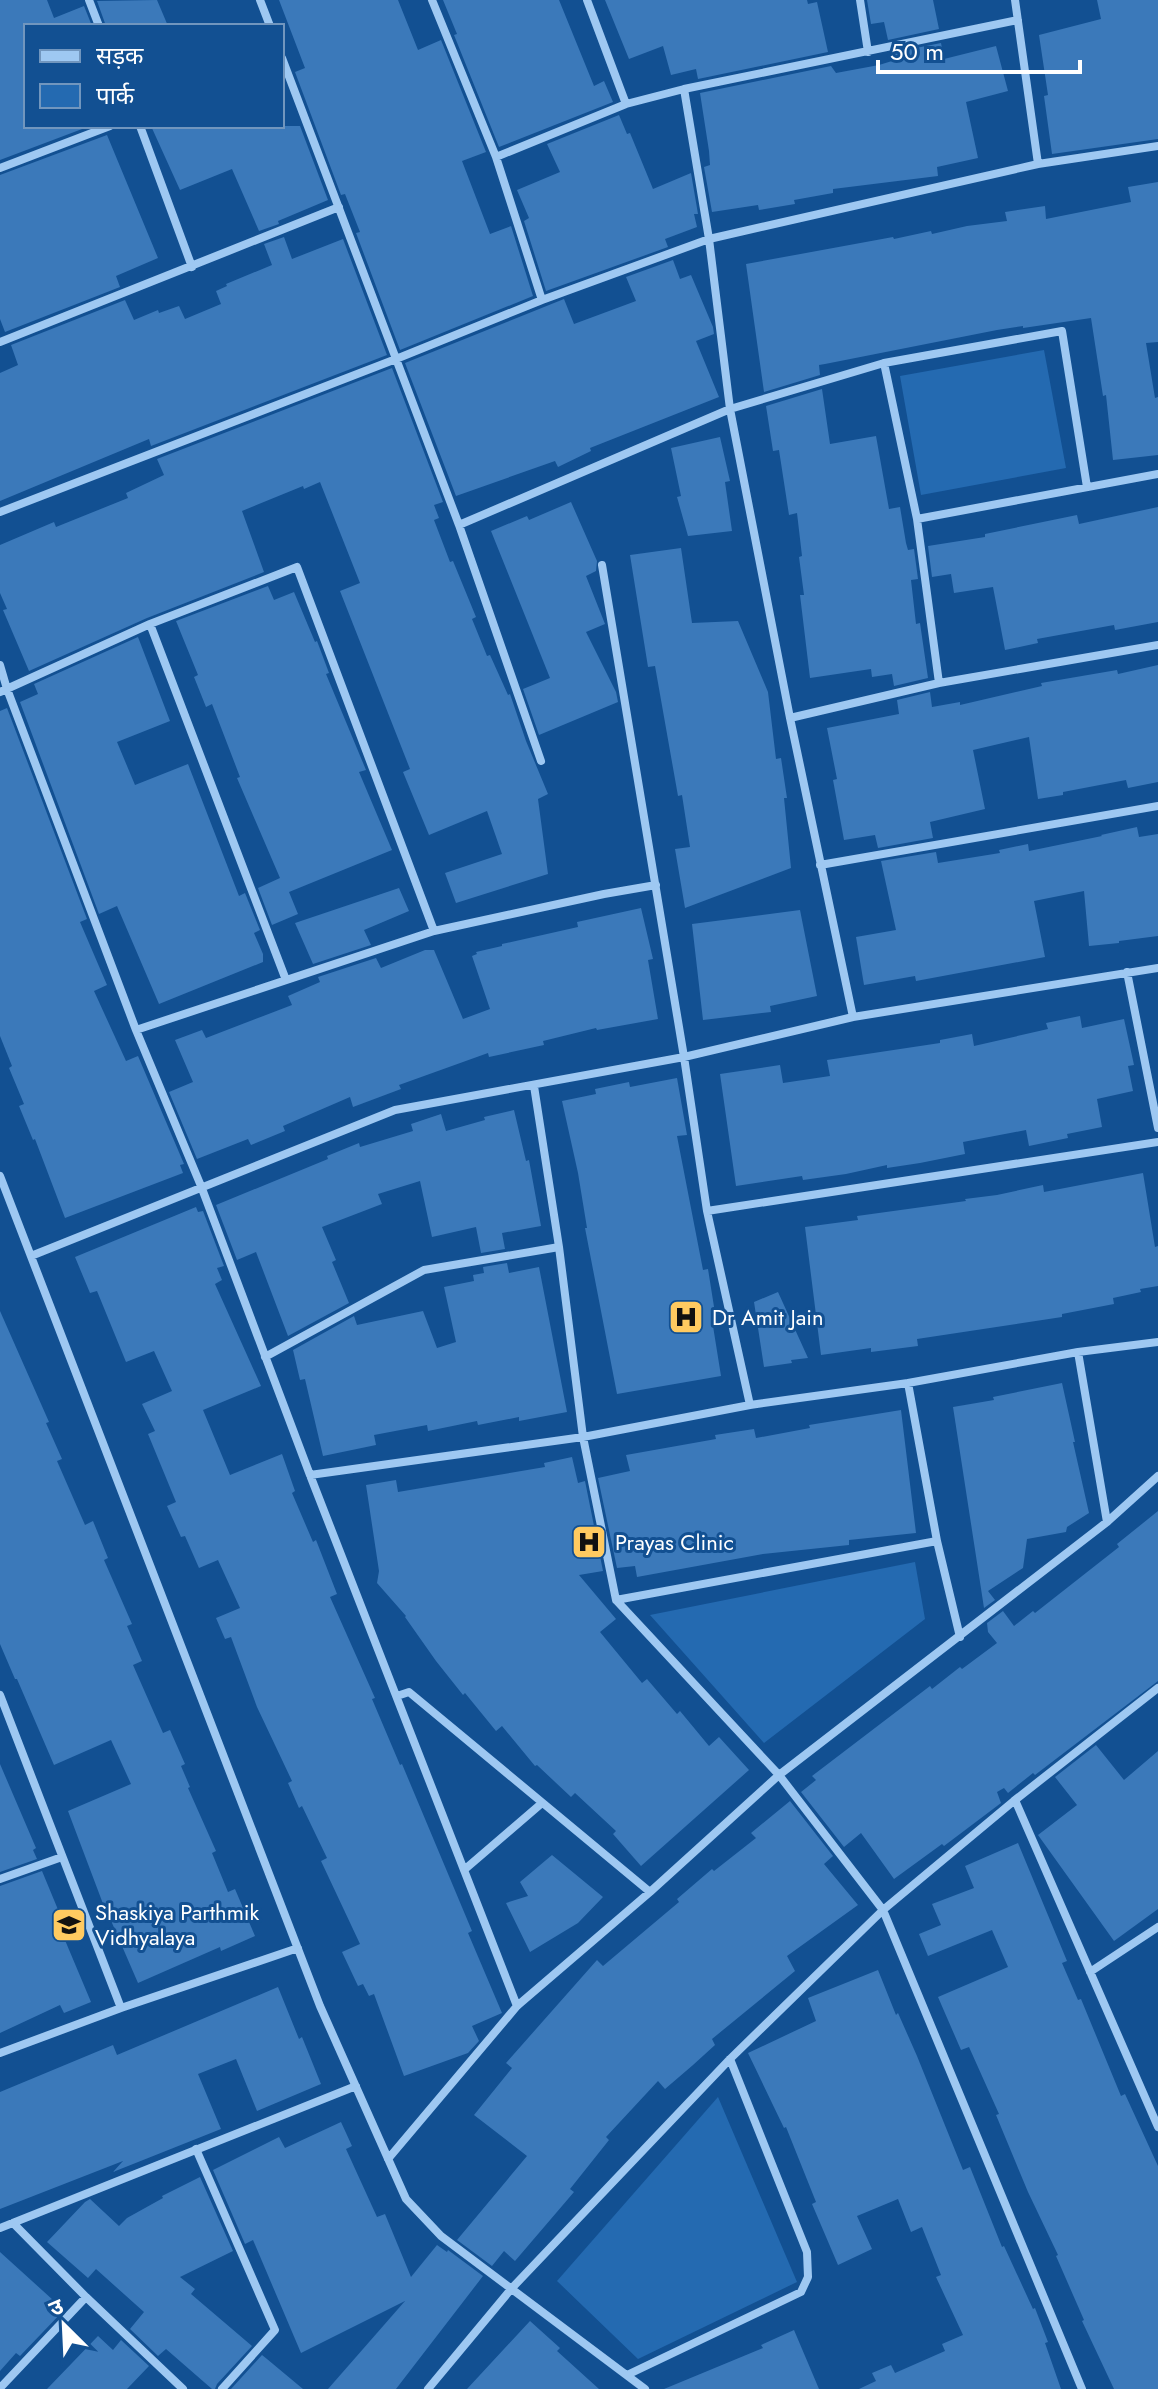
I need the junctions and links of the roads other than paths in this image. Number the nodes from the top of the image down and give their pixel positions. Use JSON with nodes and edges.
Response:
{"nodes":[{"id":1,"x":89,"y":0,"type":"edge"},
{"id":2,"x":260,"y":0,"type":"edge"},
{"id":3,"x":432,"y":0,"type":"edge"},
{"id":4,"x":587,"y":0,"type":"edge"},
{"id":5,"x":860,"y":0,"type":"edge"},
{"id":6,"x":1015,"y":0,"type":"edge"},
{"id":7,"x":1018,"y":20,"type":"junction"},
{"id":8,"x":98,"y":24,"type":"edge"},
{"id":9,"x":269,"y":24,"type":"edge"},
{"id":10,"x":868,"y":52,"type":"junction"},
{"id":11,"x":284,"y":63,"type":"edge"},
{"id":12,"x":684,"y":89,"type":"junction"},
{"id":13,"x":626,"y":104,"type":"junction"},
{"id":14,"x":105,"y":128,"type":"edge"},
{"id":15,"x":141,"y":128,"type":"edge"},
{"id":16,"x":1158,"y":146,"type":"edge"},
{"id":17,"x":496,"y":157,"type":"junction"},
{"id":18,"x":1038,"y":164,"type":"junction"},
{"id":19,"x":0,"y":168,"type":"edge"},
{"id":20,"x":339,"y":207,"type":"junction"},
{"id":21,"x":709,"y":239,"type":"junction"},
{"id":22,"x":192,"y":267,"type":"junction"},
{"id":23,"x":542,"y":300,"type":"junction"},
{"id":24,"x":0,"y":342,"type":"edge"},
{"id":25,"x":396,"y":359,"type":"junction"},
{"id":26,"x":884,"y":363,"type":"junction"},
{"id":27,"x":730,"y":409,"type":"junction"},
{"id":28,"x":1158,"y":474,"type":"edge"},
{"id":29,"x":1087,"y":487,"type":"junction"},
{"id":30,"x":0,"y":512,"type":"edge"},
{"id":31,"x":917,"y":519,"type":"junction"},
{"id":32,"x":459,"y":525,"type":"junction"},
{"id":33,"x":602,"y":565,"type":"dead end"},
{"id":34,"x":150,"y":624,"type":"junction"},
{"id":35,"x":1158,"y":645,"type":"edge"},
{"id":36,"x":0,"y":665,"type":"edge"},
{"id":37,"x":939,"y":683,"type":"junction"},
{"id":38,"x":3,"y":690,"type":"edge"},
{"id":39,"x":790,"y":718,"type":"junction"},
{"id":40,"x":541,"y":761,"type":"dead end"},
{"id":41,"x":1158,"y":806,"type":"edge"},
{"id":42,"x":820,"y":865,"type":"junction"},
{"id":43,"x":656,"y":885,"type":"junction"},
{"id":44,"x":434,"y":931,"type":"junction"},
{"id":45,"x":1158,"y":968,"type":"edge"},
{"id":46,"x":1127,"y":972,"type":"junction"},
{"id":47,"x":286,"y":980,"type":"junction"},
{"id":48,"x":853,"y":1017,"type":"junction"},
{"id":49,"x":136,"y":1030,"type":"junction"},
{"id":50,"x":684,"y":1057,"type":"junction"},
{"id":51,"x":534,"y":1086,"type":"junction"},
{"id":52,"x":1158,"y":1128,"type":"edge"},
{"id":53,"x":1158,"y":1142,"type":"edge"},
{"id":54,"x":0,"y":1176,"type":"edge"},
{"id":55,"x":201,"y":1186,"type":"junction"},
{"id":56,"x":707,"y":1211,"type":"junction"},
{"id":57,"x":559,"y":1247,"type":"junction"},
{"id":58,"x":31,"y":1256,"type":"junction"},
{"id":59,"x":1158,"y":1342,"type":"edge"},
{"id":60,"x":1078,"y":1352,"type":"junction"},
{"id":61,"x":265,"y":1357,"type":"junction"},
{"id":62,"x":908,"y":1383,"type":"junction"},
{"id":63,"x":750,"y":1405,"type":"junction"},
{"id":64,"x":583,"y":1437,"type":"junction"},
{"id":65,"x":310,"y":1475,"type":"junction"},
{"id":66,"x":1158,"y":1476,"type":"edge"},
{"id":67,"x":1107,"y":1522,"type":"junction"},
{"id":68,"x":937,"y":1541,"type":"junction"},
{"id":69,"x":616,"y":1600,"type":"junction"},
{"id":70,"x":960,"y":1637,"type":"junction"},
{"id":71,"x":1158,"y":1688,"type":"edge"},
{"id":72,"x":0,"y":1695,"type":"edge"},
{"id":73,"x":397,"y":1696,"type":"junction"},
{"id":74,"x":779,"y":1775,"type":"junction"},
{"id":75,"x":1015,"y":1800,"type":"junction"},
{"id":76,"x":542,"y":1803,"type":"junction"},
{"id":77,"x":62,"y":1857,"type":"junction"},
{"id":78,"x":464,"y":1870,"type":"junction"},
{"id":79,"x":0,"y":1879,"type":"edge"},
{"id":80,"x":650,"y":1892,"type":"junction"},
{"id":81,"x":883,"y":1910,"type":"junction"},
{"id":82,"x":1158,"y":1927,"type":"edge"},
{"id":83,"x":298,"y":1948,"type":"junction"},
{"id":84,"x":1090,"y":1972,"type":"junction"},
{"id":85,"x":517,"y":2006,"type":"junction"},
{"id":86,"x":121,"y":2008,"type":"junction"},
{"id":87,"x":0,"y":2053,"type":"edge"},
{"id":88,"x":730,"y":2059,"type":"junction"},
{"id":89,"x":356,"y":2086,"type":"junction"},
{"id":90,"x":1156,"y":2115,"type":"edge"},
{"id":91,"x":1158,"y":2127,"type":"edge"},
{"id":92,"x":196,"y":2149,"type":"junction"},
{"id":93,"x":388,"y":2159,"type":"junction"},
{"id":94,"x":13,"y":2223,"type":"junction"},
{"id":95,"x":0,"y":2228,"type":"edge"},
{"id":96,"x":512,"y":2288,"type":"junction"},
{"id":97,"x":86,"y":2297,"type":"junction"},
{"id":98,"x":627,"y":2375,"type":"junction"},
{"id":99,"x":0,"y":2388,"type":"edge"},
{"id":100,"x":183,"y":2389,"type":"edge"},
{"id":101,"x":222,"y":2389,"type":"edge"},
{"id":102,"x":428,"y":2389,"type":"edge"},
{"id":103,"x":645,"y":2389,"type":"edge"},
{"id":104,"x":1082,"y":2389,"type":"edge"}],
"edges":[{"from":1,"to":8,"type":"street"},
{"from":2,"to":9,"type":"street"},
{"from":3,"to":17,"type":"street"},
{"from":4,"to":13,"type":"street"},
{"from":5,"to":10,"type":"street"},
{"from":6,"to":7,"type":"street"},
{"from":7,"to":10,"type":"street"},
{"from":7,"to":18,"type":"street"},
{"from":10,"to":12,"type":"street"},
{"from":11,"to":20,"type":"street"},
{"from":12,"to":13,"type":"street"},
{"from":12,"to":21,"type":"street"},
{"from":13,"to":17,"type":"street"},
{"from":14,"to":19,"type":"street"},
{"from":15,"to":22,"type":"street"},
{"from":16,"to":18,"type":"street"},
{"from":17,"to":23,"type":"street"},
{"from":18,"to":21,"type":"street"},
{"from":20,"to":22,"type":"street"},
{"from":20,"to":25,"type":"street"},
{"from":21,"to":23,"type":"street"},
{"from":21,"to":27,"type":"street"},
{"from":22,"to":24,"type":"street"},
{"from":23,"to":25,"type":"street"},
{"from":25,"to":30,"type":"street"},
{"from":25,"to":32,"type":"street"},
{"from":26,"to":27,"type":"street"},
{"from":26,"to":29,"type":"street"},
{"from":26,"to":31,"type":"street"},
{"from":27,"to":32,"type":"street"},
{"from":27,"to":39,"type":"street"},
{"from":28,"to":29,"type":"street"},
{"from":29,"to":31,"type":"street"},
{"from":31,"to":37,"type":"street"},
{"from":32,"to":40,"type":"street"},
{"from":33,"to":43,"type":"street"},
{"from":34,"to":38,"type":"street"},
{"from":34,"to":44,"type":"street"},
{"from":34,"to":47,"type":"street"},
{"from":35,"to":37,"type":"street"},
{"from":36,"to":38,"type":"street"},
{"from":37,"to":39,"type":"street"},
{"from":38,"to":49,"type":"street"},
{"from":39,"to":42,"type":"street"},
{"from":41,"to":42,"type":"street"},
{"from":42,"to":48,"type":"street"},
{"from":43,"to":44,"type":"street"},
{"from":43,"to":50,"type":"street"},
{"from":44,"to":47,"type":"street"},
{"from":45,"to":46,"type":"street"},
{"from":46,"to":48,"type":"street"},
{"from":46,"to":52,"type":"street"},
{"from":47,"to":49,"type":"street"},
{"from":48,"to":50,"type":"street"},
{"from":49,"to":55,"type":"street"},
{"from":50,"to":51,"type":"street"},
{"from":50,"to":56,"type":"street"},
{"from":51,"to":55,"type":"street"},
{"from":51,"to":57,"type":"street"},
{"from":53,"to":56,"type":"street"},
{"from":54,"to":58,"type":"street"},
{"from":55,"to":58,"type":"street"},
{"from":55,"to":61,"type":"street"},
{"from":56,"to":63,"type":"street"},
{"from":57,"to":61,"type":"street"},
{"from":57,"to":64,"type":"street"},
{"from":58,"to":83,"type":"street"},
{"from":59,"to":60,"type":"street"},
{"from":60,"to":62,"type":"street"},
{"from":60,"to":67,"type":"street"},
{"from":61,"to":65,"type":"street"},
{"from":62,"to":63,"type":"street"},
{"from":62,"to":68,"type":"street"},
{"from":63,"to":64,"type":"street"},
{"from":64,"to":65,"type":"street"},
{"from":64,"to":69,"type":"street"},
{"from":65,"to":73,"type":"street"},
{"from":66,"to":67,"type":"street"},
{"from":67,"to":70,"type":"street"},
{"from":68,"to":69,"type":"street"},
{"from":68,"to":70,"type":"street"},
{"from":69,"to":74,"type":"street"},
{"from":70,"to":74,"type":"street"},
{"from":71,"to":75,"type":"street"},
{"from":72,"to":77,"type":"street"},
{"from":73,"to":76,"type":"street"},
{"from":73,"to":78,"type":"street"},
{"from":74,"to":80,"type":"street"},
{"from":74,"to":81,"type":"street"},
{"from":75,"to":81,"type":"street"},
{"from":75,"to":84,"type":"street"},
{"from":76,"to":78,"type":"street"},
{"from":76,"to":80,"type":"street"},
{"from":77,"to":79,"type":"street"},
{"from":77,"to":86,"type":"street"},
{"from":78,"to":85,"type":"street"},
{"from":80,"to":85,"type":"street"},
{"from":81,"to":88,"type":"street"},
{"from":81,"to":104,"type":"street"},
{"from":82,"to":84,"type":"street"},
{"from":83,"to":86,"type":"street"},
{"from":83,"to":89,"type":"street"},
{"from":84,"to":90,"type":"street"},
{"from":85,"to":93,"type":"street"},
{"from":86,"to":87,"type":"street"},
{"from":88,"to":96,"type":"street"},
{"from":88,"to":98,"type":"street"},
{"from":89,"to":92,"type":"street"},
{"from":89,"to":93,"type":"street"},
{"from":90,"to":91,"type":"street"},
{"from":92,"to":94,"type":"street"},
{"from":92,"to":101,"type":"street"},
{"from":93,"to":96,"type":"street"},
{"from":94,"to":95,"type":"street"},
{"from":94,"to":97,"type":"street"},
{"from":96,"to":98,"type":"street"},
{"from":96,"to":102,"type":"street"},
{"from":97,"to":99,"type":"street"},
{"from":97,"to":100,"type":"street"},
{"from":98,"to":103,"type":"street"}]}
